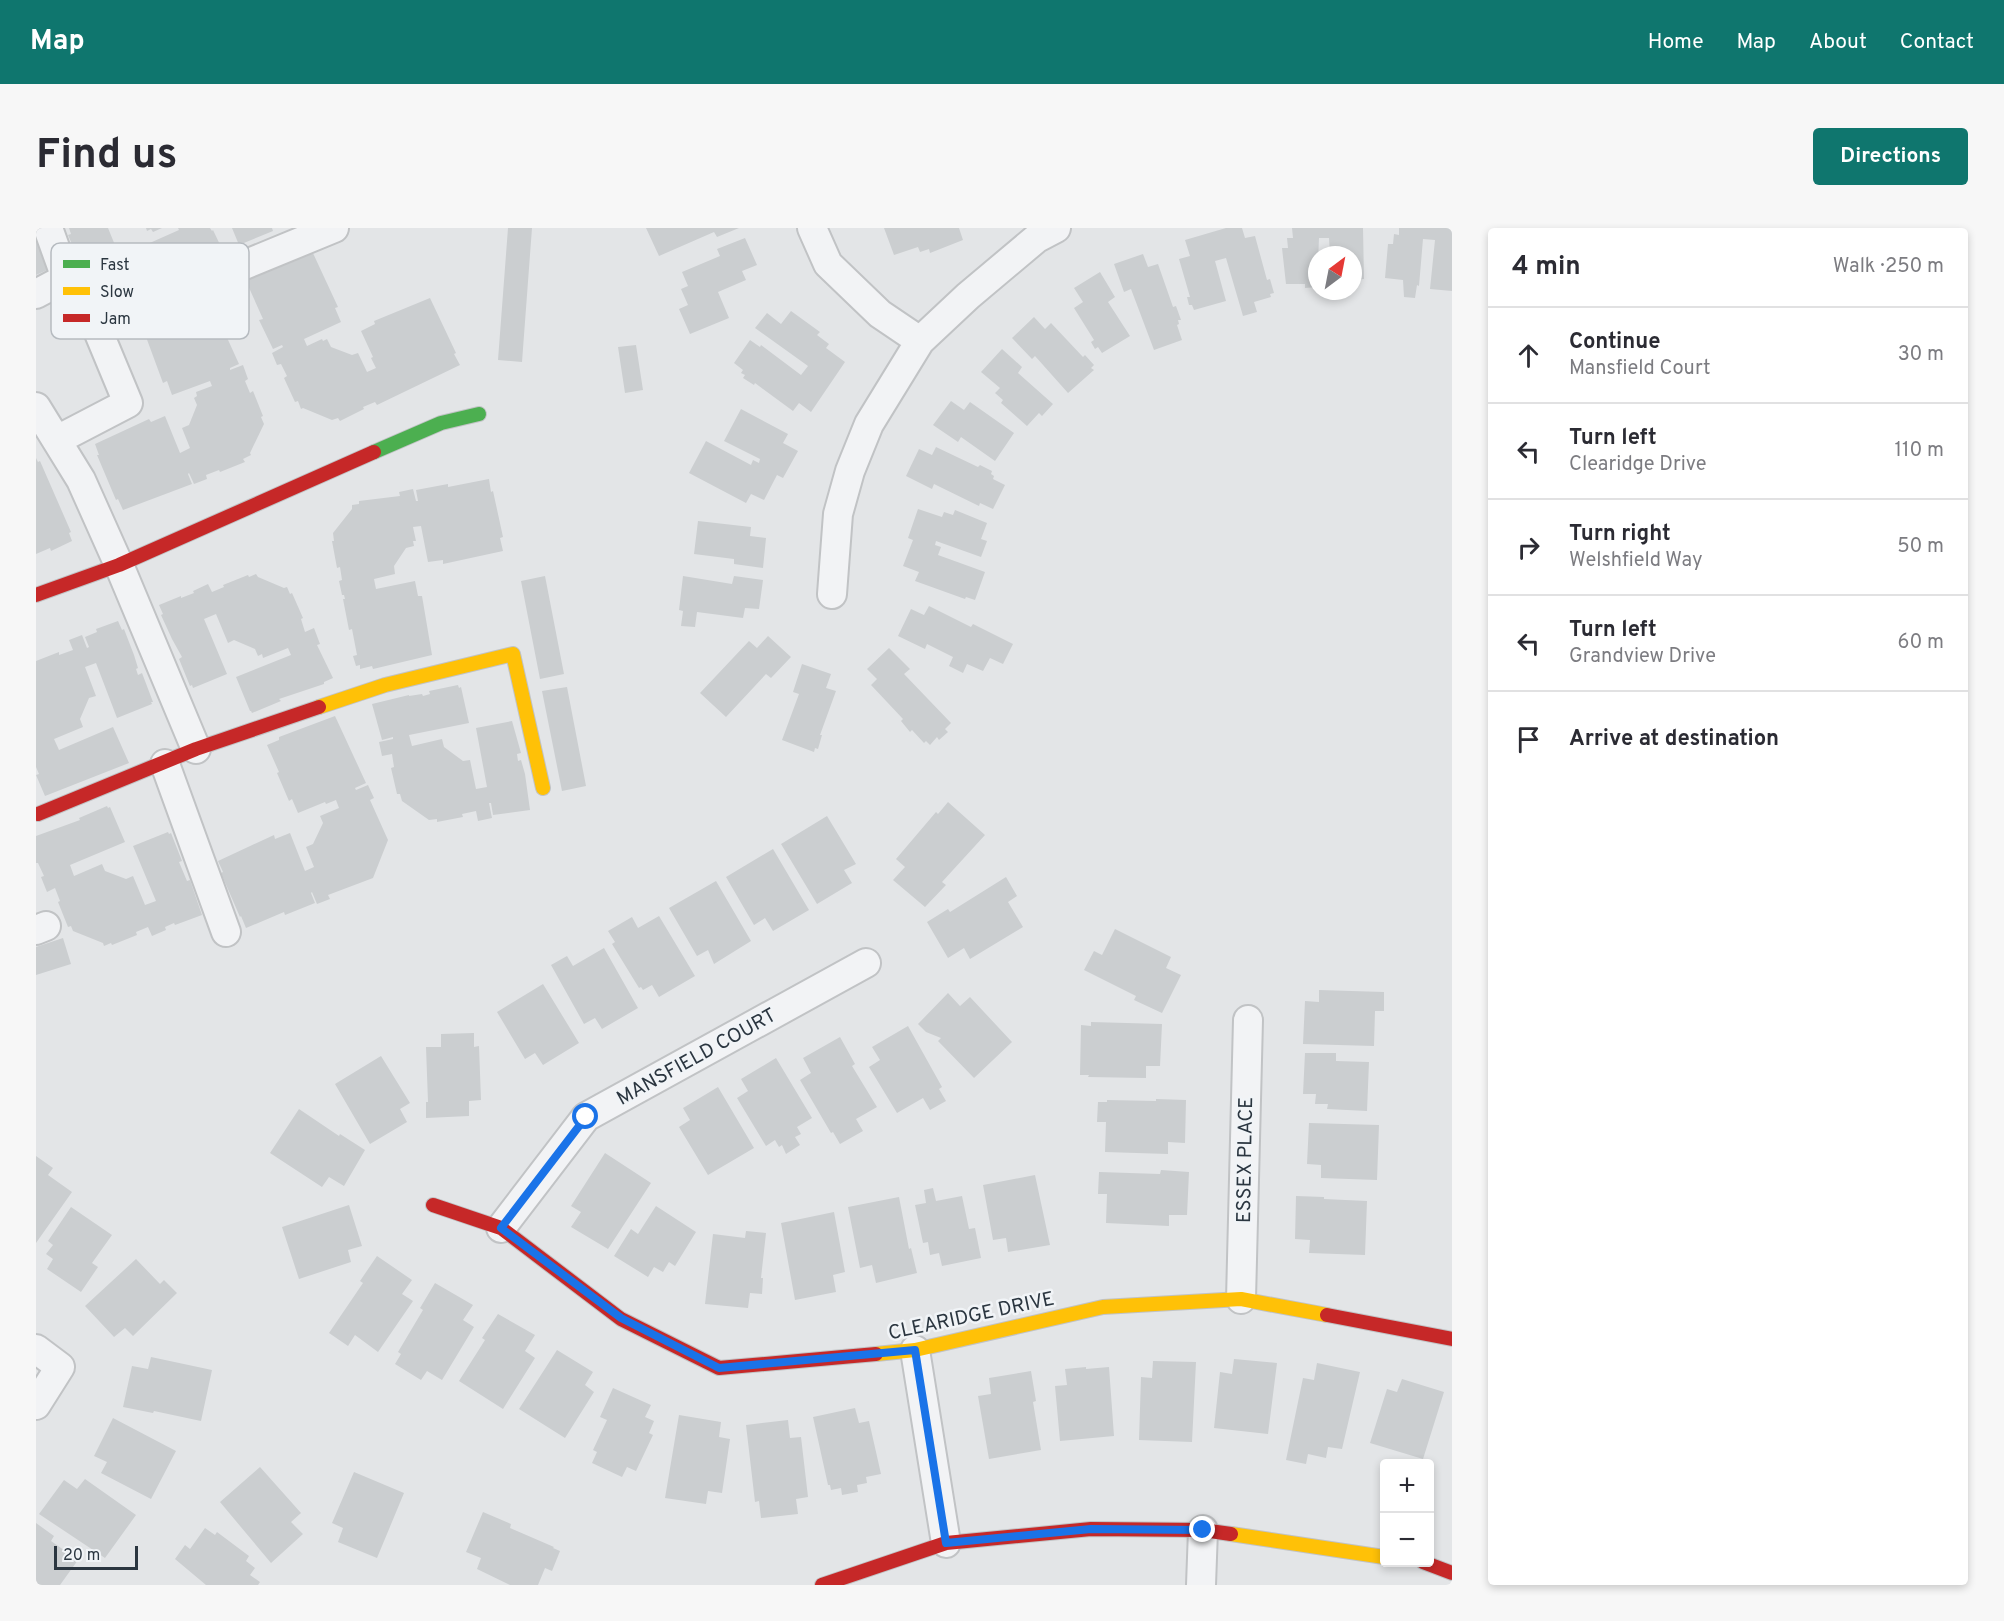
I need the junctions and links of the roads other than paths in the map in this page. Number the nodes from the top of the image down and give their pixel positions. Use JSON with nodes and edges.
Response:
{"nodes":[{"id":1,"x":48,"y":228,"type":"edge"},
{"id":2,"x":334,"y":228,"type":"edge"},
{"id":3,"x":812,"y":228,"type":"edge"},
{"id":4,"x":1056,"y":228,"type":"edge"},
{"id":5,"x":53,"y":243,"type":"edge"},
{"id":6,"x":249,"y":263,"type":"edge"},
{"id":7,"x":51,"y":286,"type":"edge"},
{"id":8,"x":36,"y":294,"type":"edge"},
{"id":9,"x":101,"y":339,"type":"edge"},
{"id":10,"x":920,"y":341,"type":"junction"},
{"id":11,"x":36,"y":407,"type":"edge"},
{"id":12,"x":478,"y":414,"type":"dead end"},
{"id":13,"x":57,"y":440,"type":"junction"},
{"id":14,"x":119,"y":565,"type":"junction"},
{"id":15,"x":831,"y":594,"type":"dead end"},
{"id":16,"x":36,"y":595,"type":"edge"},
{"id":17,"x":196,"y":749,"type":"junction"},
{"id":18,"x":165,"y":764,"type":"junction"},
{"id":19,"x":543,"y":788,"type":"dead end"},
{"id":20,"x":38,"y":814,"type":"dead end"},
{"id":21,"x":226,"y":932,"type":"dead end"},
{"id":22,"x":866,"y":963,"type":"dead end"},
{"id":23,"x":1248,"y":1020,"type":"dead end"},
{"id":24,"x":433,"y":1205,"type":"dead end"},
{"id":25,"x":501,"y":1228,"type":"junction"},
{"id":26,"x":1241,"y":1299,"type":"junction"},
{"id":27,"x":1452,"y":1339,"type":"edge"},
{"id":28,"x":36,"y":1349,"type":"edge"},
{"id":29,"x":915,"y":1350,"type":"junction"},
{"id":30,"x":36,"y":1405,"type":"edge"},
{"id":31,"x":1203,"y":1530,"type":"junction"},
{"id":32,"x":946,"y":1543,"type":"junction"},
{"id":33,"x":1380,"y":1556,"type":"edge"},
{"id":34,"x":1434,"y":1567,"type":"edge"},
{"id":35,"x":1452,"y":1573,"type":"edge"},
{"id":36,"x":822,"y":1585,"type":"edge"},
{"id":37,"x":1201,"y":1585,"type":"edge"}],
"edges":[{"from":1,"to":5,"type":"street"},
{"from":2,"to":6,"type":"street"},
{"from":3,"to":10,"type":"street"},
{"from":4,"to":10,"type":"street"},
{"from":7,"to":8,"type":"street"},
{"from":9,"to":13,"type":"street"},
{"from":10,"to":15,"type":"street"},
{"from":11,"to":13,"type":"street"},
{"from":12,"to":14,"type":"street"},
{"from":13,"to":14,"type":"street"},
{"from":14,"to":16,"type":"street"},
{"from":14,"to":17,"type":"street"},
{"from":17,"to":18,"type":"street"},
{"from":17,"to":19,"type":"street"},
{"from":18,"to":20,"type":"street"},
{"from":18,"to":21,"type":"street"},
{"from":22,"to":25,"type":"street","name":"MANSFIELD COURT"},
{"from":23,"to":26,"type":"street","name":"ESSEX PLACE"},
{"from":24,"to":25,"type":"street","name":"CLEARIDGE DRIVE"},
{"from":25,"to":29,"type":"street","name":"CLEARIDGE DRIVE"},
{"from":26,"to":27,"type":"street","name":"CLEARIDGE DRIVE"},
{"from":26,"to":29,"type":"street","name":"CLEARIDGE DRIVE"},
{"from":28,"to":30,"type":"street"},
{"from":29,"to":32,"type":"street"},
{"from":31,"to":32,"type":"street"},
{"from":31,"to":33,"type":"street"},
{"from":31,"to":37,"type":"street"},
{"from":32,"to":36,"type":"street"},
{"from":34,"to":35,"type":"street"}]}
